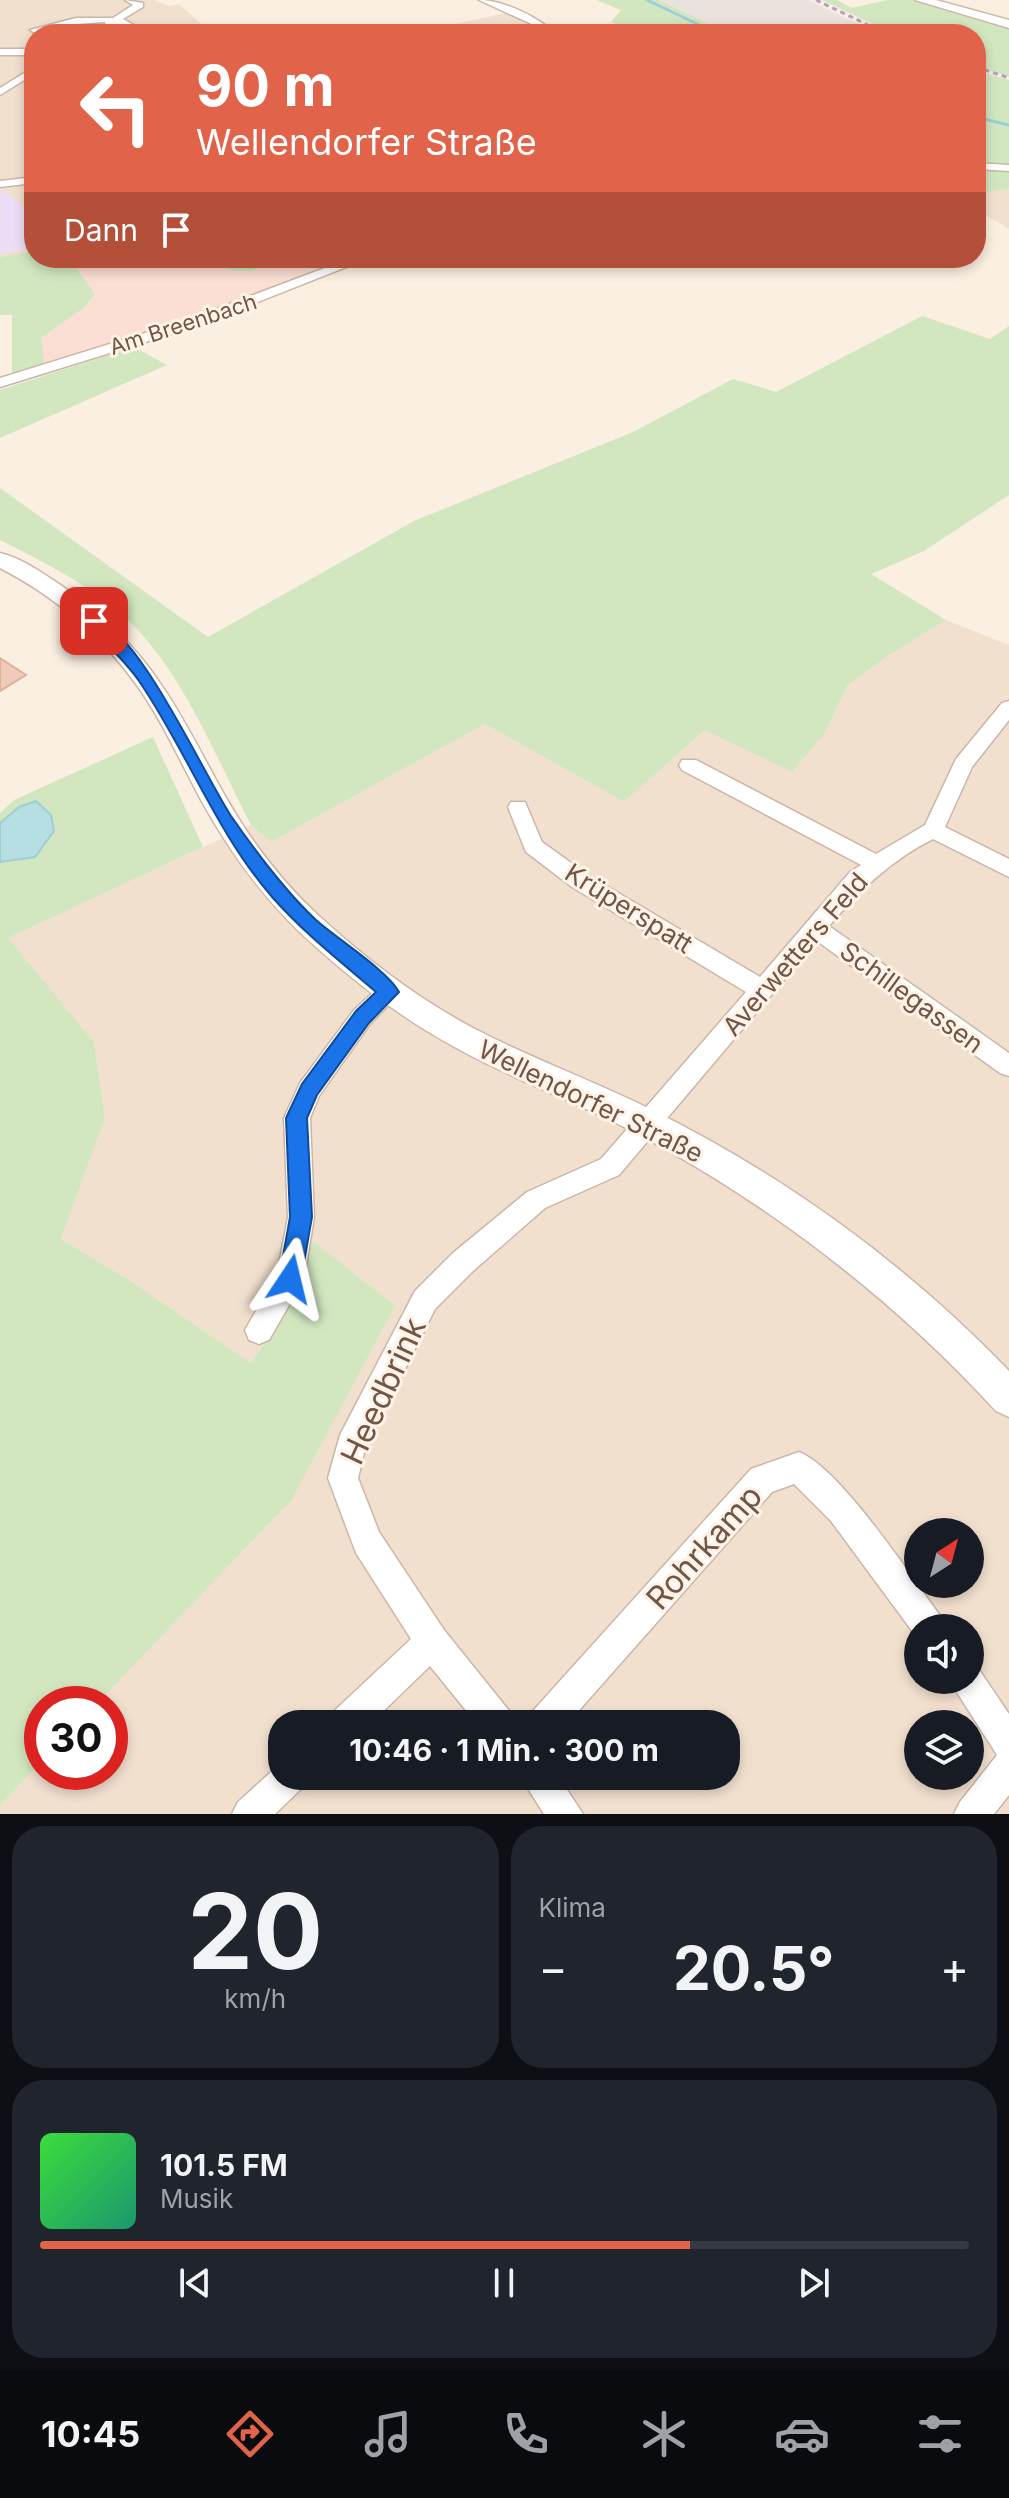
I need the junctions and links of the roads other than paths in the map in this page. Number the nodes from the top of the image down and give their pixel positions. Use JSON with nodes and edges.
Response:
{"nodes":[{"id":1,"x":129,"y":0,"type":"edge"},
{"id":2,"x":483,"y":0,"type":"edge"},
{"id":3,"x":921,"y":0,"type":"edge"},
{"id":4,"x":116,"y":20,"type":"junction"},
{"id":5,"x":84,"y":24,"type":"edge"},
{"id":6,"x":109,"y":24,"type":"edge"},
{"id":7,"x":127,"y":24,"type":"edge"},
{"id":8,"x":539,"y":24,"type":"edge"},
{"id":9,"x":1009,"y":24,"type":"edge"},
{"id":10,"x":0,"y":52,"type":"edge"},
{"id":11,"x":24,"y":52,"type":"edge"},
{"id":12,"x":24,"y":76,"type":"edge"},
{"id":13,"x":0,"y":82,"type":"edge"},
{"id":14,"x":15,"y":82,"type":"junction"},
{"id":15,"x":0,"y":92,"type":"edge"},
{"id":16,"x":986,"y":167,"type":"edge"},
{"id":17,"x":1009,"y":168,"type":"edge"},
{"id":18,"x":24,"y":181,"type":"edge"},
{"id":19,"x":0,"y":184,"type":"edge"},
{"id":20,"x":337,"y":268,"type":"edge"},
{"id":21,"x":0,"y":383,"type":"edge"},
{"id":22,"x":0,"y":559,"type":"edge"},
{"id":23,"x":1005,"y":717,"type":"edge"},
{"id":24,"x":689,"y":765,"type":"dead end"},
{"id":25,"x":518,"y":807,"type":"dead end"},
{"id":26,"x":933,"y":830,"type":"junction"},
{"id":27,"x":875,"y":863,"type":"junction"},
{"id":28,"x":1009,"y":869,"type":"edge"},
{"id":29,"x":815,"y":928,"type":"junction"},
{"id":30,"x":763,"y":990,"type":"junction"},
{"id":31,"x":389,"y":992,"type":"junction"},
{"id":32,"x":1009,"y":1066,"type":"edge"},
{"id":33,"x":648,"y":1124,"type":"junction"},
{"id":34,"x":259,"y":1330,"type":"dead end"},
{"id":35,"x":1009,"y":1398,"type":"edge"},
{"id":36,"x":920,"y":1614,"type":"edge"},
{"id":37,"x":432,"y":1642,"type":"junction"},
{"id":38,"x":976,"y":1694,"type":"edge"},
{"id":39,"x":360,"y":1710,"type":"edge"},
{"id":40,"x":487,"y":1710,"type":"edge"},
{"id":41,"x":557,"y":1710,"type":"edge"},
{"id":42,"x":1009,"y":1743,"type":"edge"},
{"id":43,"x":1009,"y":1767,"type":"edge"},
{"id":44,"x":275,"y":1790,"type":"edge"},
{"id":45,"x":547,"y":1790,"type":"edge"},
{"id":46,"x":250,"y":1814,"type":"edge"},
{"id":47,"x":565,"y":1814,"type":"edge"},
{"id":48,"x":972,"y":1814,"type":"edge"}],
"edges":[{"from":1,"to":4,"type":"street"},
{"from":2,"to":8,"type":"street"},
{"from":3,"to":9,"type":"main road"},
{"from":4,"to":5,"type":"street"},
{"from":4,"to":6,"type":"street"},
{"from":4,"to":7,"type":"street"},
{"from":10,"to":11,"type":"street"},
{"from":12,"to":14,"type":"street"},
{"from":13,"to":14,"type":"street"},
{"from":14,"to":15,"type":"street"},
{"from":16,"to":17,"type":"street"},
{"from":18,"to":19,"type":"street"},
{"from":20,"to":21,"type":"street","name":"Am Breenbach"},
{"from":22,"to":31,"type":"street","name":"Wellendorfer Straße"},
{"from":23,"to":26,"type":"street"},
{"from":24,"to":27,"type":"street"},
{"from":25,"to":30,"type":"street","name":"Krüperspatt"},
{"from":26,"to":27,"type":"street","name":"Averwetters Feld"},
{"from":26,"to":28,"type":"street"},
{"from":27,"to":29,"type":"street","name":"Averwetters Feld"},
{"from":29,"to":30,"type":"street","name":"Averwetters Feld"},
{"from":29,"to":32,"type":"street","name":"Schillegassen"},
{"from":30,"to":33,"type":"street","name":"Averwetters Feld"},
{"from":31,"to":33,"type":"street","name":"Wellendorfer Straße"},
{"from":31,"to":34,"type":"street"},
{"from":33,"to":35,"type":"street","name":"Wellendorfer Straße"},
{"from":33,"to":37,"type":"street","name":"Heedbrink"},
{"from":36,"to":41,"type":"street","name":"Rohrkamp"},
{"from":37,"to":39,"type":"street"},
{"from":37,"to":40,"type":"street","name":"Heedbrink"},
{"from":38,"to":42,"type":"street"},
{"from":43,"to":48,"type":"street"},
{"from":44,"to":46,"type":"street"},
{"from":45,"to":47,"type":"street"}]}
